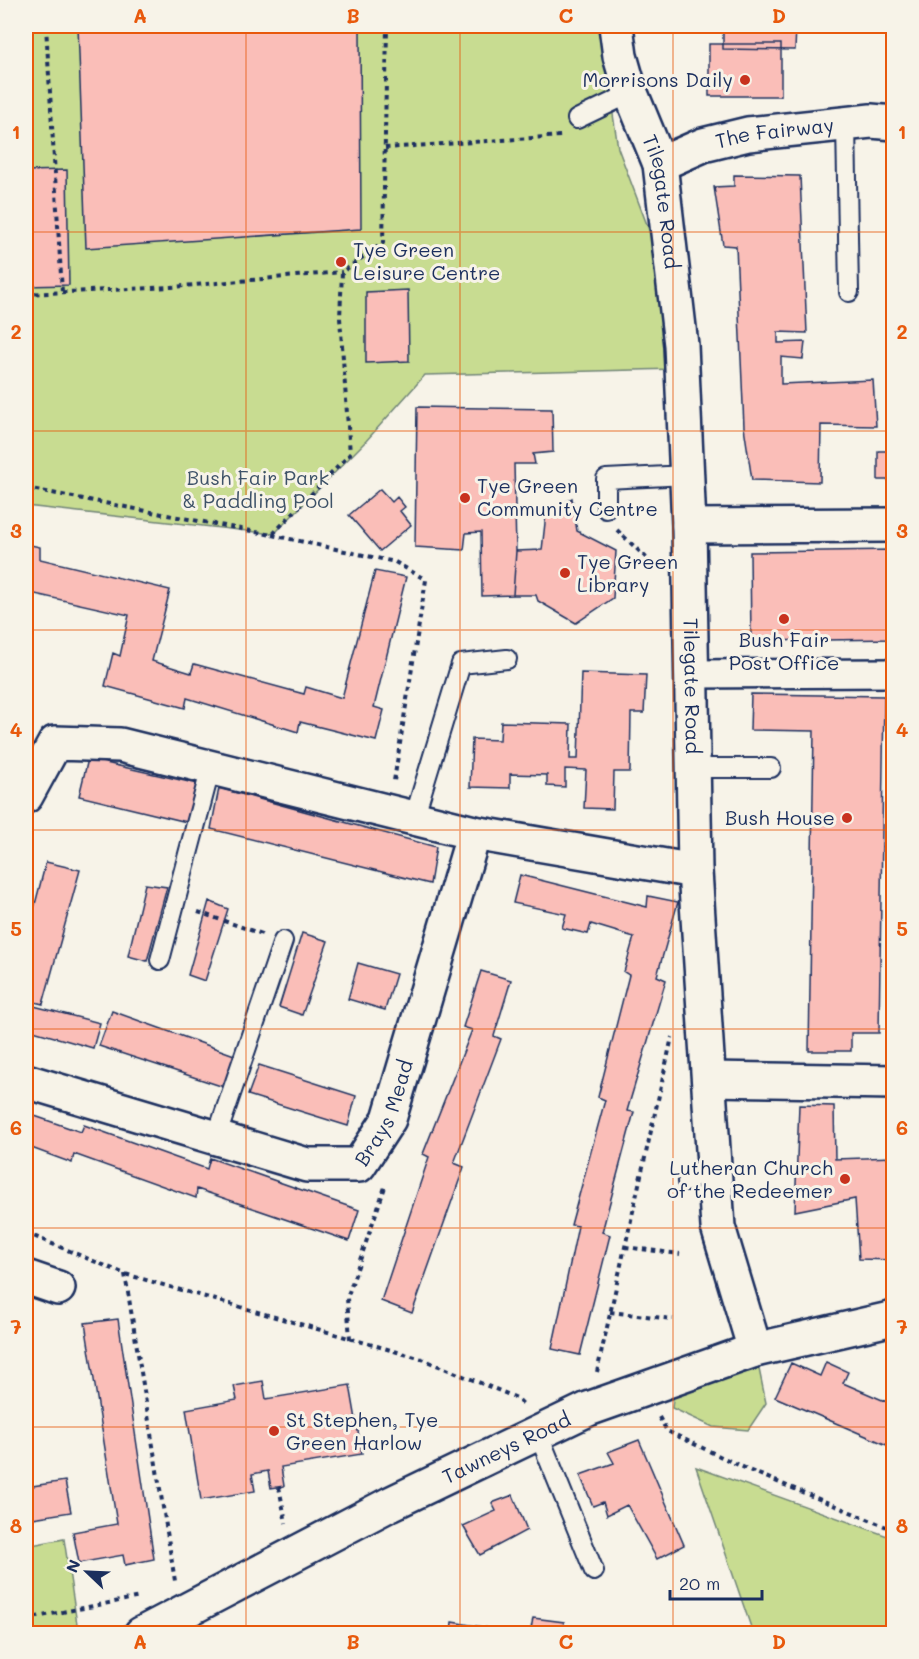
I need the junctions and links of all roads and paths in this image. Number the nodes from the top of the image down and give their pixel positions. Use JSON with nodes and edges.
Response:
{"nodes":[{"id":1,"x":46,"y":26,"type":"edge"},
{"id":2,"x":362,"y":26,"type":"edge"},
{"id":3,"x":387,"y":26,"type":"edge"},
{"id":4,"x":616,"y":26,"type":"edge"},
{"id":5,"x":631,"y":93,"type":"junction"},
{"id":6,"x":577,"y":119,"type":"dead end"},
{"id":7,"x":894,"y":123,"type":"edge"},
{"id":8,"x":846,"y":124,"type":"junction"},
{"id":9,"x":563,"y":135,"type":"dead end"},
{"id":10,"x":385,"y":148,"type":"junction"},
{"id":11,"x":660,"y":164,"type":"junction"},
{"id":12,"x":342,"y":272,"type":"junction"},
{"id":13,"x":62,"y":292,"type":"junction"},
{"id":14,"x":849,"y":292,"type":"dead end"},
{"id":15,"x":26,"y":294,"type":"edge"},
{"id":16,"x":687,"y":475,"type":"junction"},
{"id":17,"x":26,"y":488,"type":"edge"},
{"id":18,"x":606,"y":509,"type":"joint"},
{"id":19,"x":894,"y":525,"type":"edge"},
{"id":20,"x":689,"y":526,"type":"junction"},
{"id":21,"x":272,"y":535,"type":"junction"},
{"id":22,"x":690,"y":582,"type":"junction"},
{"id":23,"x":507,"y":659,"type":"dead end"},
{"id":24,"x":894,"y":673,"type":"edge"},
{"id":25,"x":693,"y":674,"type":"junction"},
{"id":26,"x":211,"y":767,"type":"junction"},
{"id":27,"x":694,"y":768,"type":"junction"},
{"id":28,"x":771,"y":768,"type":"dead end"},
{"id":29,"x":26,"y":796,"type":"edge"},
{"id":30,"x":402,"y":814,"type":"junction"},
{"id":31,"x":474,"y":833,"type":"junction"},
{"id":32,"x":695,"y":872,"type":"junction"},
{"id":33,"x":175,"y":904,"type":"junction"},
{"id":34,"x":283,"y":941,"type":"joint"},
{"id":35,"x":160,"y":960,"type":"dead end"},
{"id":36,"x":675,"y":1026,"type":"dead end"},
{"id":37,"x":710,"y":1079,"type":"junction"},
{"id":38,"x":26,"y":1081,"type":"edge"},
{"id":39,"x":894,"y":1082,"type":"edge"},
{"id":40,"x":216,"y":1138,"type":"junction"},
{"id":41,"x":375,"y":1139,"type":"junction"},
{"id":42,"x":714,"y":1163,"type":"junction"},
{"id":43,"x":687,"y":1182,"type":"dead end"},
{"id":44,"x":26,"y":1233,"type":"edge"},
{"id":45,"x":625,"y":1247,"type":"junction"},
{"id":46,"x":680,"y":1254,"type":"dead end"},
{"id":47,"x":125,"y":1274,"type":"junction"},
{"id":48,"x":26,"y":1277,"type":"edge"},
{"id":49,"x":58,"y":1288,"type":"dead end"},
{"id":50,"x":610,"y":1312,"type":"junction"},
{"id":51,"x":673,"y":1318,"type":"dead end"},
{"id":52,"x":894,"y":1318,"type":"edge"},
{"id":53,"x":350,"y":1339,"type":"junction"},
{"id":54,"x":755,"y":1350,"type":"junction"},
{"id":55,"x":596,"y":1374,"type":"dead end"},
{"id":56,"x":646,"y":1389,"type":"junction"},
{"id":57,"x":538,"y":1433,"type":"junction"},
{"id":58,"x":279,"y":1487,"type":"dead end"},
{"id":59,"x":894,"y":1530,"type":"edge"},
{"id":60,"x":287,"y":1533,"type":"dead end"},
{"id":61,"x":594,"y":1571,"type":"dead end"},
{"id":62,"x":177,"y":1590,"type":"dead end"},
{"id":63,"x":142,"y":1596,"type":"dead end"},
{"id":64,"x":26,"y":1619,"type":"edge"},
{"id":65,"x":141,"y":1634,"type":"edge"}],
"edges":[{"from":1,"to":13,"type":"path"},
{"from":2,"to":3,"type":"path"},
{"from":3,"to":10,"type":"path"},
{"from":4,"to":5,"type":"street","name":"Tilegate Road"},
{"from":5,"to":6,"type":"lane"},
{"from":5,"to":11,"type":"street","name":"Tilegate Road"},
{"from":7,"to":8,"type":"street","name":"The Fairway"},
{"from":8,"to":11,"type":"street","name":"The Fairway"},
{"from":8,"to":14,"type":"lane"},
{"from":9,"to":10,"type":"path"},
{"from":10,"to":12,"type":"path"},
{"from":11,"to":16,"type":"street","name":"Tilegate Road"},
{"from":12,"to":13,"type":"path"},
{"from":12,"to":21,"type":"path"},
{"from":13,"to":15,"type":"path"},
{"from":16,"to":18,"type":"lane"},
{"from":16,"to":20,"type":"street","name":"Tilegate Road"},
{"from":17,"to":21,"type":"path"},
{"from":18,"to":22,"type":"path"},
{"from":19,"to":20,"type":"street"},
{"from":20,"to":22,"type":"street","name":"Tilegate Road"},
{"from":21,"to":30,"type":"path"},
{"from":22,"to":25,"type":"street","name":"Tilegate Road"},
{"from":23,"to":30,"type":"lane"},
{"from":24,"to":25,"type":"street"},
{"from":25,"to":27,"type":"street","name":"Tilegate Road"},
{"from":26,"to":29,"type":"street"},
{"from":26,"to":30,"type":"street"},
{"from":26,"to":33,"type":"lane"},
{"from":27,"to":28,"type":"lane"},
{"from":27,"to":32,"type":"street","name":"Tilegate Road"},
{"from":30,"to":31,"type":"street"},
{"from":31,"to":32,"type":"street"},
{"from":31,"to":41,"type":"street","name":"Brays Mead"},
{"from":32,"to":37,"type":"street","name":"Tilegate Road"},
{"from":33,"to":34,"type":"path"},
{"from":33,"to":35,"type":"lane"},
{"from":34,"to":40,"type":"lane"},
{"from":36,"to":45,"type":"path"},
{"from":37,"to":39,"type":"street"},
{"from":37,"to":42,"type":"street","name":"Tilegate Road"},
{"from":38,"to":40,"type":"street","name":"Brays Mead"},
{"from":40,"to":41,"type":"street","name":"Brays Mead"},
{"from":41,"to":53,"type":"path"},
{"from":42,"to":43,"type":"lane"},
{"from":42,"to":54,"type":"street","name":"Tilegate Road"},
{"from":44,"to":47,"type":"path"},
{"from":45,"to":46,"type":"path"},
{"from":45,"to":50,"type":"path"},
{"from":47,"to":53,"type":"path"},
{"from":47,"to":62,"type":"path"},
{"from":48,"to":49,"type":"street"},
{"from":50,"to":51,"type":"path"},
{"from":50,"to":55,"type":"path"},
{"from":52,"to":54,"type":"street","name":"Tawneys Road"},
{"from":53,"to":57,"type":"path"},
{"from":54,"to":56,"type":"street","name":"Tawneys Road"},
{"from":56,"to":57,"type":"street","name":"Tawneys Road"},
{"from":56,"to":59,"type":"path"},
{"from":57,"to":61,"type":"lane"},
{"from":57,"to":65,"type":"street","name":"Tawneys Road"},
{"from":58,"to":60,"type":"path"},
{"from":63,"to":64,"type":"path"}]}
